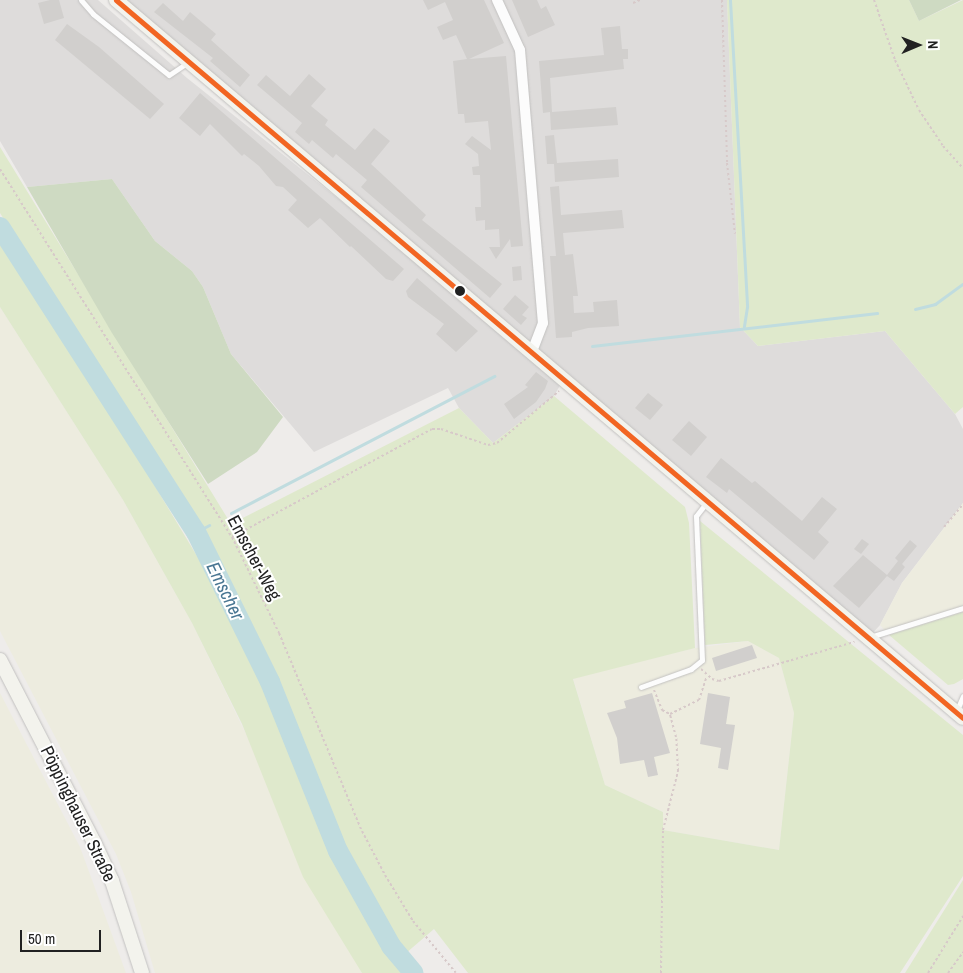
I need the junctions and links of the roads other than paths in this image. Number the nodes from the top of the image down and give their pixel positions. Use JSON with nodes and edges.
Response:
{"nodes":[{"id":1,"x":81,"y":0,"type":"edge"},
{"id":2,"x":116,"y":0,"type":"edge"},
{"id":3,"x":497,"y":0,"type":"edge"},
{"id":4,"x":188,"y":63,"type":"junction"},
{"id":5,"x":532,"y":351,"type":"junction"},
{"id":6,"x":708,"y":500,"type":"junction"},
{"id":7,"x":963,"y":608,"type":"edge"},
{"id":8,"x":869,"y":637,"type":"junction"},
{"id":9,"x":1,"y":664,"type":"edge"},
{"id":10,"x":641,"y":688,"type":"dead end"},
{"id":11,"x":963,"y":696,"type":"edge"},
{"id":12,"x":960,"y":715,"type":"edge"},
{"id":13,"x":142,"y":973,"type":"edge"}],
"edges":[{"from":1,"to":4,"type":"lane"},
{"from":2,"to":4,"type":"main road"},
{"from":3,"to":5,"type":"street"},
{"from":4,"to":5,"type":"main road"},
{"from":5,"to":6,"type":"main road"},
{"from":6,"to":8,"type":"main road"},
{"from":6,"to":10,"type":"lane"},
{"from":7,"to":8,"type":"lane"},
{"from":8,"to":12,"type":"main road"},
{"from":9,"to":13,"type":"main road","name":"Pöppinghauser Straße"},
{"from":11,"to":12,"type":"lane"}]}
